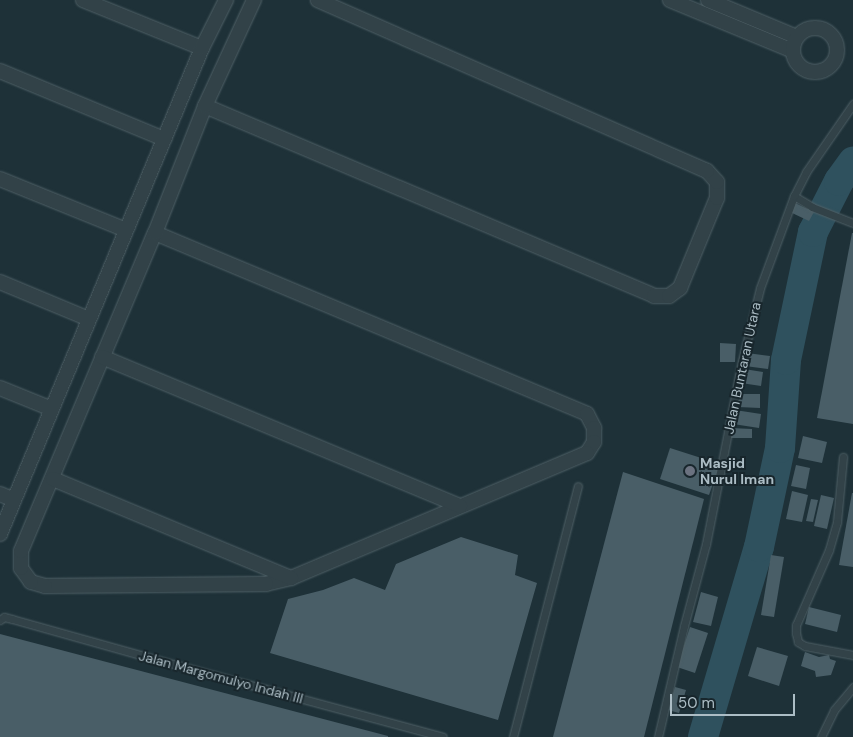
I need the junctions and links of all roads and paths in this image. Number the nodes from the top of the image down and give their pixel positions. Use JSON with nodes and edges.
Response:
{"nodes":[{"id":1,"x":83,"y":0,"type":"edge"},
{"id":2,"x":226,"y":0,"type":"edge"},
{"id":3,"x":254,"y":0,"type":"edge"},
{"id":4,"x":318,"y":0,"type":"edge"},
{"id":5,"x":670,"y":0,"type":"edge"},
{"id":6,"x":708,"y":0,"type":"edge"},
{"id":7,"x":797,"y":37,"type":"junction"},
{"id":8,"x":202,"y":48,"type":"junction"},
{"id":9,"x":793,"y":51,"type":"junction"},
{"id":10,"x":0,"y":71,"type":"edge"},
{"id":11,"x":853,"y":104,"type":"edge"},
{"id":12,"x":205,"y":106,"type":"junction"},
{"id":13,"x":164,"y":139,"type":"junction"},
{"id":14,"x":0,"y":179,"type":"edge"},
{"id":15,"x":794,"y":196,"type":"junction"},
{"id":16,"x":851,"y":222,"type":"edge"},
{"id":17,"x":126,"y":230,"type":"junction"},
{"id":18,"x":155,"y":233,"type":"junction"},
{"id":19,"x":0,"y":282,"type":"edge"},
{"id":20,"x":89,"y":319,"type":"junction"},
{"id":21,"x":102,"y":357,"type":"junction"},
{"id":22,"x":0,"y":388,"type":"edge"},
{"id":23,"x":52,"y":409,"type":"junction"},
{"id":24,"x":843,"y":457,"type":"dead end"},
{"id":25,"x":53,"y":479,"type":"junction"},
{"id":26,"x":578,"y":486,"type":"dead end"},
{"id":27,"x":0,"y":494,"type":"edge"},
{"id":28,"x":14,"y":500,"type":"junction"},
{"id":29,"x":460,"y":506,"type":"junction"},
{"id":30,"x":0,"y":534,"type":"edge"},
{"id":31,"x":291,"y":578,"type":"junction"},
{"id":32,"x":0,"y":620,"type":"edge"},
{"id":33,"x":853,"y":655,"type":"edge"},
{"id":34,"x":853,"y":686,"type":"edge"},
{"id":35,"x":443,"y":737,"type":"edge"},
{"id":36,"x":513,"y":737,"type":"edge"},
{"id":37,"x":658,"y":737,"type":"edge"},
{"id":38,"x":821,"y":737,"type":"edge"}],
"edges":[{"from":1,"to":8,"type":"street"},
{"from":2,"to":8,"type":"street"},
{"from":3,"to":12,"type":"street"},
{"from":4,"to":12,"type":"street"},
{"from":5,"to":9,"type":"street"},
{"from":6,"to":7,"type":"street"},
{"from":7,"to":9,"type":"street"},
{"from":7,"to":9,"type":"street"},
{"from":8,"to":13,"type":"street"},
{"from":10,"to":13,"type":"street"},
{"from":11,"to":15,"type":"lane","name":"Jalan Buntaran Utara"},
{"from":12,"to":18,"type":"street"},
{"from":13,"to":17,"type":"street"},
{"from":14,"to":17,"type":"street"},
{"from":15,"to":16,"type":"lane"},
{"from":15,"to":37,"type":"lane","name":"Jalan Buntaran Utara"},
{"from":17,"to":20,"type":"street"},
{"from":18,"to":21,"type":"street"},
{"from":18,"to":29,"type":"street"},
{"from":19,"to":20,"type":"street"},
{"from":20,"to":23,"type":"street"},
{"from":21,"to":25,"type":"street"},
{"from":21,"to":29,"type":"street"},
{"from":22,"to":23,"type":"street"},
{"from":23,"to":28,"type":"street"},
{"from":24,"to":33,"type":"lane"},
{"from":25,"to":31,"type":"street"},
{"from":25,"to":31,"type":"street"},
{"from":26,"to":36,"type":"lane"},
{"from":27,"to":28,"type":"street"},
{"from":28,"to":30,"type":"street"},
{"from":29,"to":31,"type":"street"},
{"from":32,"to":35,"type":"lane","name":"Jalan Margomulyo Indah III"},
{"from":34,"to":38,"type":"lane"}]}
